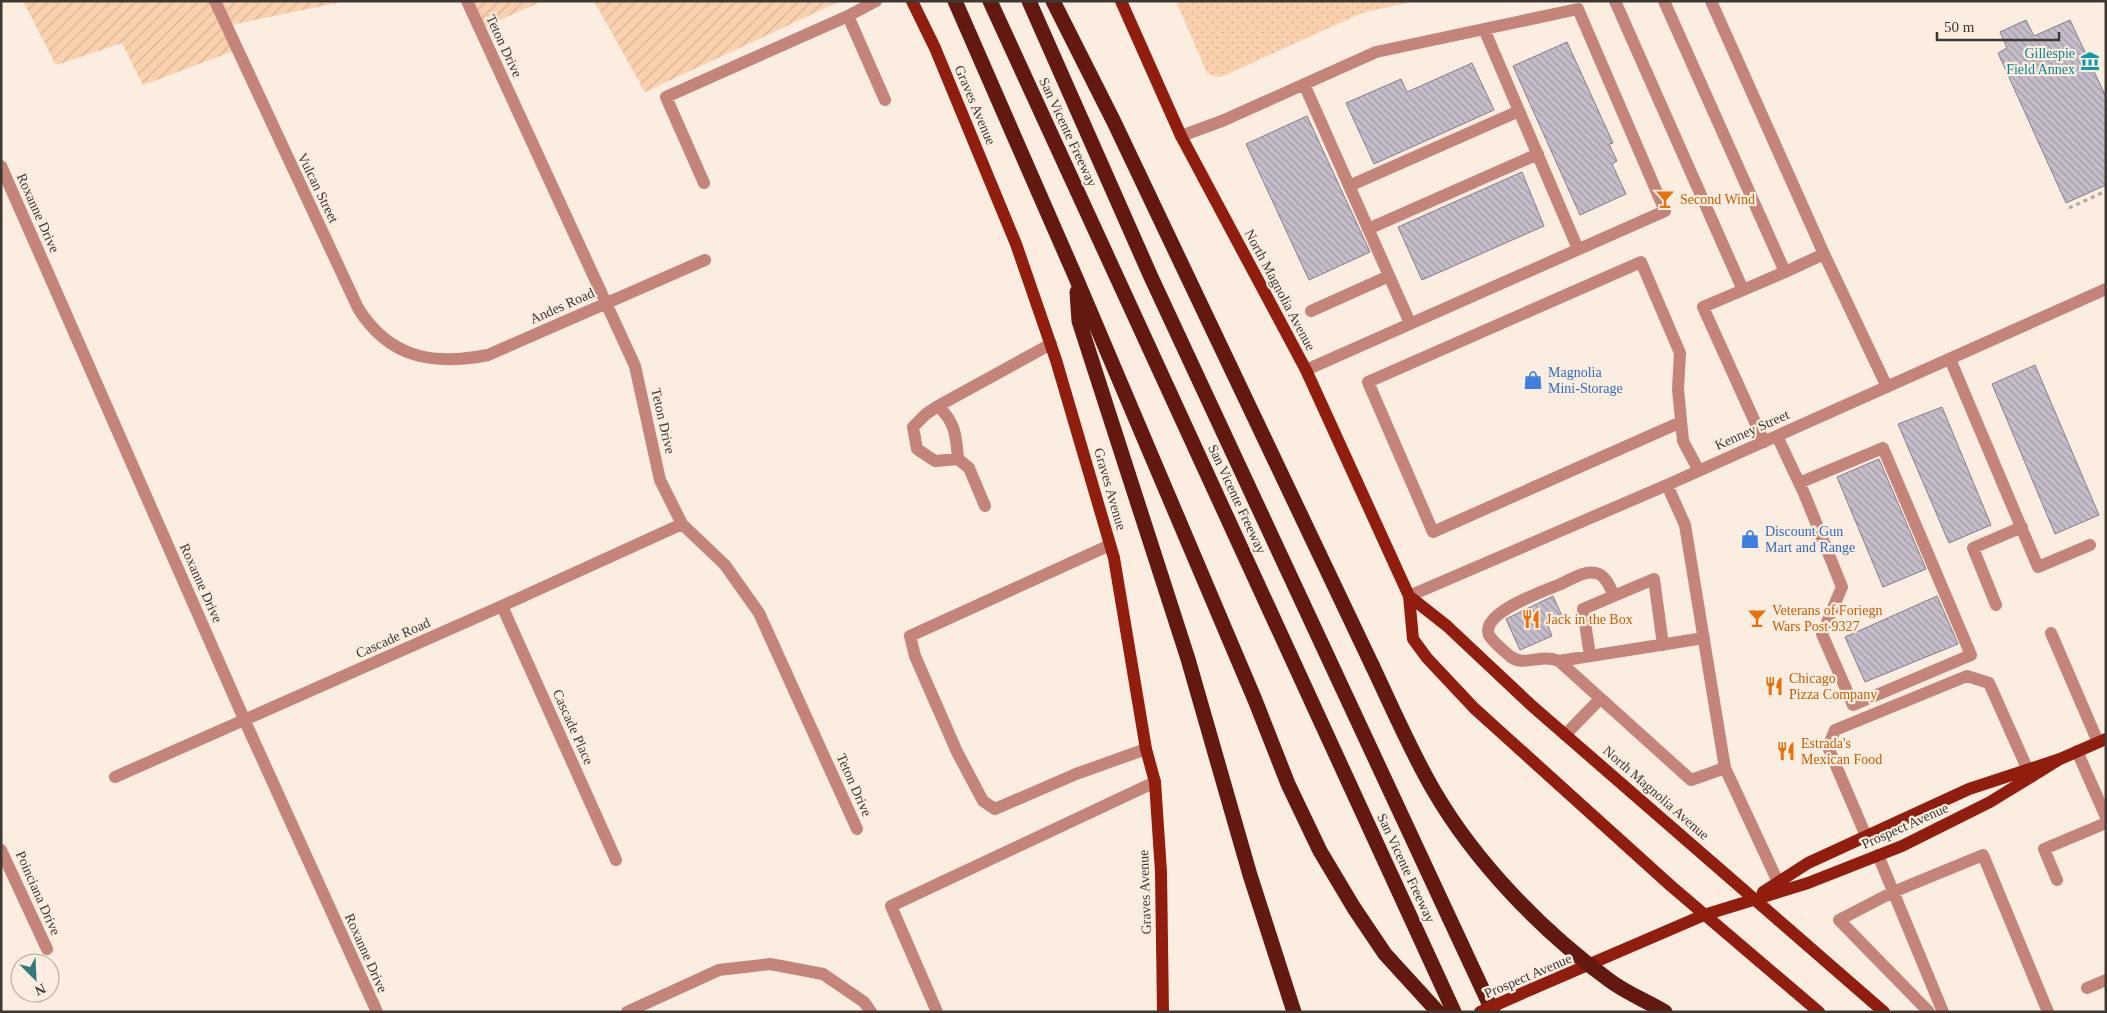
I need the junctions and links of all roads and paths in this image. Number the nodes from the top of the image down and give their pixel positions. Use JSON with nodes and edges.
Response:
{"nodes":[{"id":1,"x":215,"y":1,"type":"edge"},
{"id":2,"x":467,"y":1,"type":"edge"},
{"id":3,"x":876,"y":1,"type":"edge"},
{"id":4,"x":912,"y":1,"type":"edge"},
{"id":5,"x":955,"y":1,"type":"edge"},
{"id":6,"x":990,"y":1,"type":"edge"},
{"id":7,"x":1028,"y":1,"type":"edge"},
{"id":8,"x":1054,"y":1,"type":"edge"},
{"id":9,"x":1121,"y":1,"type":"edge"},
{"id":10,"x":1615,"y":1,"type":"edge"},
{"id":11,"x":1664,"y":1,"type":"edge"},
{"id":12,"x":1711,"y":1,"type":"edge"},
{"id":13,"x":848,"y":16,"type":"junction"},
{"id":14,"x":1484,"y":29,"type":"junction"},
{"id":15,"x":1304,"y":84,"type":"junction"},
{"id":16,"x":885,"y":100,"type":"dead end"},
{"id":17,"x":1520,"y":111,"type":"junction"},
{"id":18,"x":1181,"y":136,"type":"junction"},
{"id":19,"x":1538,"y":154,"type":"junction"},
{"id":20,"x":1,"y":166,"type":"edge"},
{"id":21,"x":704,"y":183,"type":"dead end"},
{"id":22,"x":1349,"y":186,"type":"junction"},
{"id":23,"x":2106,"y":191,"type":"edge"},
{"id":24,"x":2069,"y":208,"type":"dead end"},
{"id":25,"x":1368,"y":228,"type":"junction"},
{"id":26,"x":1578,"y":249,"type":"junction"},
{"id":27,"x":1824,"y":254,"type":"junction"},
{"id":28,"x":705,"y":260,"type":"dead end"},
{"id":29,"x":1785,"y":272,"type":"junction"},
{"id":30,"x":1389,"y":276,"type":"junction"},
{"id":31,"x":1076,"y":278,"type":"junction"},
{"id":32,"x":2106,"y":289,"type":"edge"},
{"id":33,"x":1742,"y":290,"type":"junction"},
{"id":34,"x":607,"y":302,"type":"junction"},
{"id":35,"x":1311,"y":311,"type":"dead end"},
{"id":36,"x":1410,"y":323,"type":"junction"},
{"id":37,"x":1051,"y":344,"type":"junction"},
{"id":38,"x":427,"y":357,"type":"joint"},
{"id":39,"x":1950,"y":359,"type":"junction"},
{"id":40,"x":1306,"y":370,"type":"junction"},
{"id":41,"x":1887,"y":387,"type":"junction"},
{"id":42,"x":938,"y":406,"type":"junction"},
{"id":43,"x":1681,"y":422,"type":"junction"},
{"id":44,"x":1778,"y":436,"type":"junction"},
{"id":45,"x":1764,"y":442,"type":"junction"},
{"id":46,"x":958,"y":459,"type":"junction"},
{"id":47,"x":1699,"y":471,"type":"junction"},
{"id":48,"x":1799,"y":483,"type":"junction"},
{"id":49,"x":1667,"y":485,"type":"junction"},
{"id":50,"x":986,"y":506,"type":"dead end"},
{"id":51,"x":682,"y":524,"type":"junction"},
{"id":52,"x":2022,"y":527,"type":"junction"},
{"id":53,"x":1110,"y":545,"type":"junction"},
{"id":54,"x":2090,"y":545,"type":"dead end"},
{"id":55,"x":1614,"y":595,"type":"junction"},
{"id":56,"x":1409,"y":596,"type":"junction"},
{"id":57,"x":1996,"y":605,"type":"dead end"},
{"id":58,"x":502,"y":606,"type":"junction"},
{"id":59,"x":2051,"y":633,"type":"dead end"},
{"id":60,"x":1704,"y":638,"type":"junction"},
{"id":61,"x":1664,"y":644,"type":"junction"},
{"id":62,"x":1590,"y":656,"type":"junction"},
{"id":63,"x":1559,"y":661,"type":"junction"},
{"id":64,"x":1600,"y":699,"type":"junction"},
{"id":65,"x":244,"y":719,"type":"junction"},
{"id":66,"x":1565,"y":735,"type":"junction"},
{"id":67,"x":2102,"y":741,"type":"edge"},
{"id":68,"x":1146,"y":749,"type":"junction"},
{"id":69,"x":2077,"y":751,"type":"junction"},
{"id":70,"x":1725,"y":768,"type":"junction"},
{"id":71,"x":2030,"y":773,"type":"junction"},
{"id":72,"x":115,"y":777,"type":"dead end"},
{"id":73,"x":1155,"y":782,"type":"junction"},
{"id":74,"x":2106,"y":817,"type":"edge"},
{"id":75,"x":2106,"y":823,"type":"edge"},
{"id":76,"x":857,"y":829,"type":"dead end"},
{"id":77,"x":1866,"y":836,"type":"junction"},
{"id":78,"x":1,"y":850,"type":"edge"},
{"id":79,"x":1878,"y":855,"type":"junction"},
{"id":80,"x":616,"y":860,"type":"dead end"},
{"id":81,"x":2057,"y":880,"type":"dead end"},
{"id":82,"x":1778,"y":882,"type":"junction"},
{"id":83,"x":1893,"y":892,"type":"junction"},
{"id":84,"x":1753,"y":899,"type":"junction"},
{"id":85,"x":1704,"y":915,"type":"junction"},
{"id":86,"x":47,"y":949,"type":"dead end"},
{"id":87,"x":1467,"y":956,"type":"junction"},
{"id":88,"x":2106,"y":980,"type":"edge"},
{"id":89,"x":2087,"y":988,"type":"dead end"},
{"id":90,"x":376,"y":1012,"type":"edge"},
{"id":91,"x":626,"y":1012,"type":"edge"},
{"id":92,"x":871,"y":1012,"type":"edge"},
{"id":93,"x":937,"y":1012,"type":"edge"},
{"id":94,"x":1163,"y":1012,"type":"edge"},
{"id":95,"x":1294,"y":1012,"type":"edge"},
{"id":96,"x":1438,"y":1012,"type":"edge"},
{"id":97,"x":1454,"y":1012,"type":"edge"},
{"id":98,"x":1480,"y":1012,"type":"edge"},
{"id":99,"x":1493,"y":1012,"type":"edge"},
{"id":100,"x":1498,"y":1012,"type":"edge"},
{"id":101,"x":1665,"y":1012,"type":"edge"},
{"id":102,"x":1819,"y":1012,"type":"edge"},
{"id":103,"x":1884,"y":1012,"type":"edge"},
{"id":104,"x":1929,"y":1012,"type":"edge"},
{"id":105,"x":1943,"y":1012,"type":"edge"},
{"id":106,"x":2048,"y":1012,"type":"edge"}],
"edges":[{"from":1,"to":38,"type":"street","name":"Vulcan Street"},
{"from":2,"to":34,"type":"street","name":"Teton Drive"},
{"from":3,"to":13,"type":"street"},
{"from":4,"to":37,"type":"main road","name":"Graves Avenue"},
{"from":5,"to":31,"type":"highway"},
{"from":6,"to":97,"type":"highway","name":"San Vicente Freeway"},
{"from":7,"to":87,"type":"highway","name":"San Vicente Freeway"},
{"from":8,"to":101,"type":"highway","bridge":true},
{"from":9,"to":18,"type":"main road","name":"North Magnolia Avenue"},
{"from":10,"to":33,"type":"street"},
{"from":11,"to":29,"type":"street"},
{"from":12,"to":27,"type":"street"},
{"from":13,"to":16,"type":"street"},
{"from":13,"to":21,"type":"street"},
{"from":14,"to":15,"type":"street"},
{"from":14,"to":17,"type":"street"},
{"from":14,"to":26,"type":"street"},
{"from":15,"to":18,"type":"street"},
{"from":15,"to":22,"type":"street"},
{"from":17,"to":19,"type":"street"},
{"from":17,"to":22,"type":"street"},
{"from":18,"to":40,"type":"main road","name":"North Magnolia Avenue"},
{"from":19,"to":25,"type":"street"},
{"from":19,"to":26,"type":"street"},
{"from":20,"to":65,"type":"street","name":"Roxanne Drive"},
{"from":22,"to":25,"type":"street"},
{"from":23,"to":24,"type":"path"},
{"from":25,"to":30,"type":"street"},
{"from":26,"to":36,"type":"street"},
{"from":27,"to":29,"type":"street"},
{"from":27,"to":41,"type":"street"},
{"from":28,"to":34,"type":"street","name":"Andes Road"},
{"from":29,"to":33,"type":"street"},
{"from":30,"to":35,"type":"street"},
{"from":30,"to":36,"type":"street"},
{"from":31,"to":95,"type":"highway"},
{"from":31,"to":96,"type":"highway"},
{"from":32,"to":39,"type":"street","name":"Kenney Street"},
{"from":33,"to":45,"type":"street"},
{"from":34,"to":38,"type":"street","name":"Andes Road"},
{"from":34,"to":51,"type":"street","name":"Teton Drive"},
{"from":36,"to":40,"type":"street"},
{"from":37,"to":42,"type":"street"},
{"from":37,"to":53,"type":"main road","name":"Graves Avenue"},
{"from":39,"to":41,"type":"street","name":"Kenney Street"},
{"from":39,"to":52,"type":"street"},
{"from":40,"to":56,"type":"main road","name":"North Magnolia Avenue"},
{"from":41,"to":44,"type":"street","name":"Kenney Street"},
{"from":42,"to":46,"type":"street"},
{"from":42,"to":46,"type":"street"},
{"from":43,"to":43,"type":"street"},
{"from":43,"to":47,"type":"street"},
{"from":44,"to":45,"type":"street","name":"Kenney Street"},
{"from":44,"to":48,"type":"street"},
{"from":45,"to":47,"type":"street","name":"Kenney Street"},
{"from":46,"to":50,"type":"street"},
{"from":47,"to":49,"type":"street","name":"Kenney Street"},
{"from":48,"to":48,"type":"street"},
{"from":49,"to":56,"type":"street","name":"Kenney Street"},
{"from":49,"to":60,"type":"street"},
{"from":51,"to":58,"type":"street","name":"Cascade Road"},
{"from":51,"to":76,"type":"street","name":"Teton Drive"},
{"from":52,"to":54,"type":"street"},
{"from":52,"to":57,"type":"street"},
{"from":53,"to":68,"type":"main road","name":"Graves Avenue"},
{"from":53,"to":68,"type":"street"},
{"from":55,"to":61,"type":"street"},
{"from":55,"to":62,"type":"street"},
{"from":55,"to":63,"type":"street"},
{"from":56,"to":66,"type":"main road","name":"North Magnolia Avenue"},
{"from":56,"to":85,"type":"main road","name":"North Magnolia Avenue"},
{"from":58,"to":65,"type":"street","name":"Cascade Road"},
{"from":58,"to":80,"type":"street","name":"Cascade Place"},
{"from":59,"to":67,"type":"street"},
{"from":60,"to":61,"type":"street"},
{"from":60,"to":70,"type":"street"},
{"from":61,"to":62,"type":"street"},
{"from":62,"to":63,"type":"street"},
{"from":63,"to":64,"type":"street"},
{"from":64,"to":66,"type":"street"},
{"from":64,"to":70,"type":"street"},
{"from":65,"to":72,"type":"street","name":"Cascade Road"},
{"from":65,"to":90,"type":"street","name":"Roxanne Drive"},
{"from":66,"to":84,"type":"main road","name":"North Magnolia Avenue"},
{"from":67,"to":69,"type":"main road","name":"Prospect Avenue"},
{"from":68,"to":73,"type":"main road","name":"Graves Avenue"},
{"from":69,"to":71,"type":"main road","name":"Prospect Avenue"},
{"from":69,"to":74,"type":"street"},
{"from":70,"to":82,"type":"street"},
{"from":71,"to":77,"type":"main road","name":"Prospect Avenue"},
{"from":71,"to":77,"type":"street"},
{"from":71,"to":79,"type":"main road","name":"Prospect Avenue"},
{"from":73,"to":93,"type":"street"},
{"from":73,"to":94,"type":"main road","name":"Graves Avenue"},
{"from":75,"to":81,"type":"street"},
{"from":77,"to":82,"type":"main road","name":"Prospect Avenue"},
{"from":78,"to":86,"type":"street","name":"Poinciana Drive"},
{"from":79,"to":83,"type":"street"},
{"from":79,"to":84,"type":"main road","name":"Prospect Avenue"},
{"from":82,"to":84,"type":"main road","name":"Prospect Avenue"},
{"from":83,"to":104,"type":"street"},
{"from":83,"to":105,"type":"street"},
{"from":83,"to":106,"type":"street"},
{"from":84,"to":85,"type":"main road","name":"Prospect Avenue"},
{"from":84,"to":103,"type":"main road","name":"North Magnolia Avenue"},
{"from":85,"to":98,"type":"main road","name":"Prospect Avenue","bridge":true},
{"from":85,"to":102,"type":"main road","name":"North Magnolia Avenue"},
{"from":87,"to":99,"type":"highway","name":"San Vicente Freeway"},
{"from":87,"to":100,"type":"highway"},
{"from":88,"to":89,"type":"street"},
{"from":91,"to":92,"type":"street"}]}
